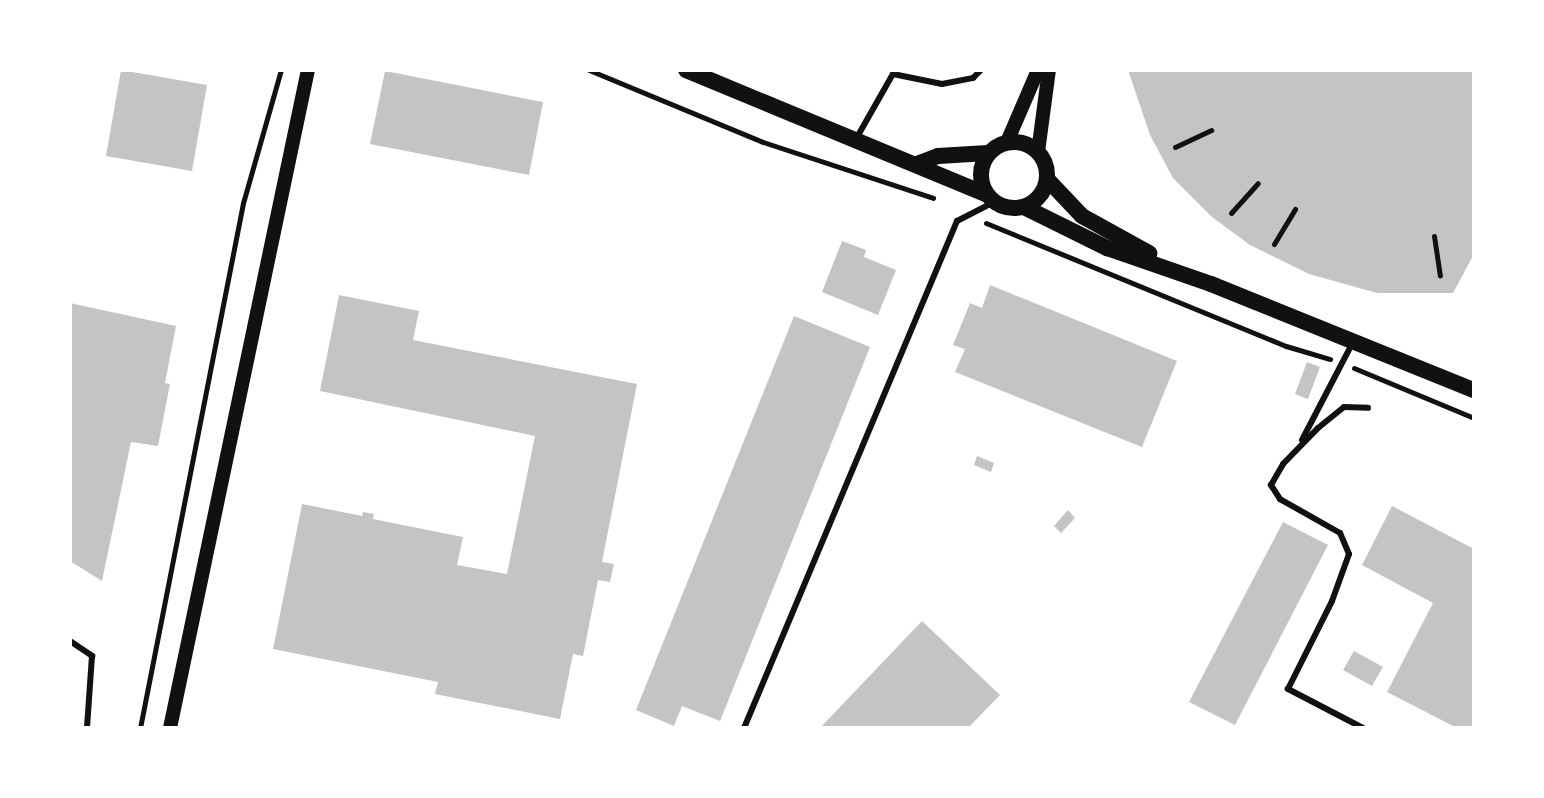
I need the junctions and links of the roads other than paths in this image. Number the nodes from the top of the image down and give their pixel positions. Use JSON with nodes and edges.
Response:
{"nodes":[{"id":1,"x":308,"y":70,"type":"edge"},
{"id":2,"x":686,"y":70,"type":"edge"},
{"id":3,"x":981,"y":70,"type":"edge"},
{"id":4,"x":1038,"y":70,"type":"edge"},
{"id":5,"x":1049,"y":70,"type":"edge"},
{"id":6,"x":856,"y":139,"type":"junction"},
{"id":7,"x":1007,"y":142,"type":"junction"},
{"id":8,"x":1038,"y":152,"type":"junction"},
{"id":9,"x":988,"y":153,"type":"junction"},
{"id":10,"x":917,"y":164,"type":"junction"},
{"id":11,"x":1047,"y":179,"type":"junction"},
{"id":12,"x":990,"y":198,"type":"junction"},
{"id":13,"x":1024,"y":207,"type":"junction"},
{"id":14,"x":1211,"y":284,"type":"junction"},
{"id":15,"x":1354,"y":341,"type":"junction"},
{"id":16,"x":1474,"y":390,"type":"edge"},
{"id":17,"x":1368,"y":408,"type":"dead end"},
{"id":18,"x":1298,"y":448,"type":"junction"},
{"id":19,"x":70,"y":641,"type":"edge"},
{"id":20,"x":87,"y":728,"type":"edge"},
{"id":21,"x":170,"y":728,"type":"edge"},
{"id":22,"x":744,"y":728,"type":"edge"},
{"id":23,"x":1363,"y":728,"type":"edge"}],
"edges":[{"from":1,"to":21,"type":"street"},
{"from":2,"to":6,"type":"main road"},
{"from":3,"to":6,"type":"lane"},
{"from":4,"to":7,"type":"street"},
{"from":5,"to":8,"type":"street"},
{"from":6,"to":10,"type":"main road"},
{"from":7,"to":8,"type":"main road"},
{"from":7,"to":9,"type":"main road"},
{"from":8,"to":11,"type":"main road"},
{"from":9,"to":10,"type":"main road"},
{"from":9,"to":12,"type":"main road"},
{"from":10,"to":12,"type":"main road"},
{"from":11,"to":13,"type":"main road"},
{"from":11,"to":14,"type":"main road"},
{"from":12,"to":13,"type":"main road"},
{"from":12,"to":22,"type":"lane"},
{"from":13,"to":14,"type":"main road"},
{"from":14,"to":15,"type":"main road"},
{"from":15,"to":16,"type":"main road"},
{"from":15,"to":18,"type":"lane"},
{"from":17,"to":18,"type":"lane"},
{"from":18,"to":23,"type":"lane"},
{"from":19,"to":20,"type":"lane"}]}
